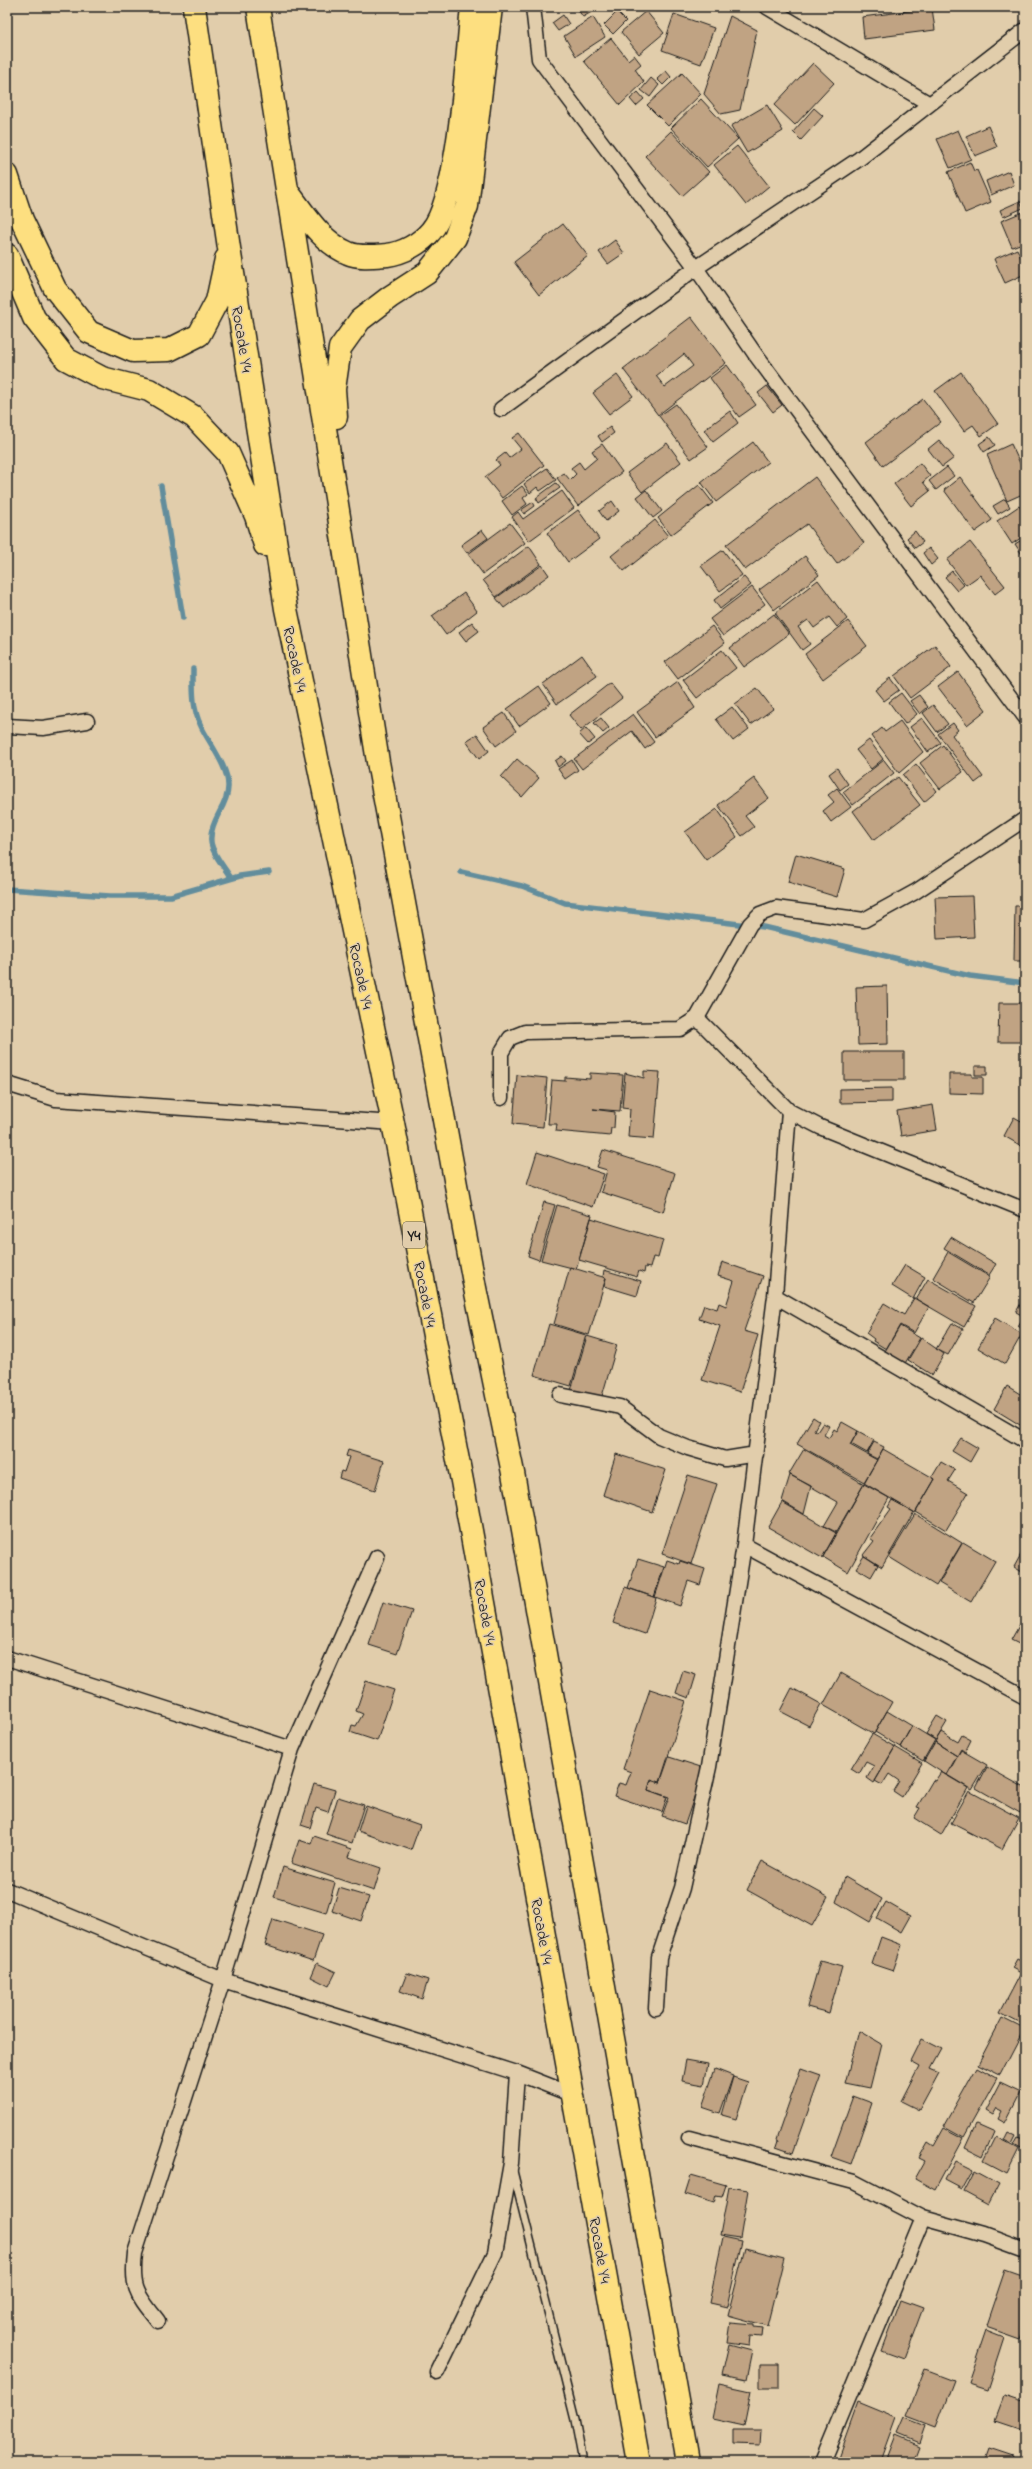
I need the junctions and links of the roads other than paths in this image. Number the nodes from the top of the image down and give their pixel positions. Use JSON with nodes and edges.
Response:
{"nodes":[{"id":1,"x":194,"y":7,"type":"edge"},
{"id":2,"x":258,"y":7,"type":"edge"},
{"id":3,"x":472,"y":7,"type":"edge"},
{"id":4,"x":491,"y":7,"type":"edge"},
{"id":5,"x":533,"y":7,"type":"edge"},
{"id":6,"x":767,"y":7,"type":"edge"},
{"id":7,"x":1025,"y":30,"type":"edge"},
{"id":8,"x":928,"y":103,"type":"junction"},
{"id":9,"x":7,"y":175,"type":"edge"},
{"id":10,"x":286,"y":190,"type":"junction"},
{"id":11,"x":229,"y":248,"type":"junction"},
{"id":12,"x":7,"y":255,"type":"edge"},
{"id":13,"x":696,"y":268,"type":"junction"},
{"id":14,"x":501,"y":409,"type":"dead end"},
{"id":15,"x":348,"y":567,"type":"junction"},
{"id":16,"x":286,"y":610,"type":"junction"},
{"id":17,"x":1025,"y":718,"type":"edge"},
{"id":18,"x":87,"y":721,"type":"dead end"},
{"id":19,"x":7,"y":726,"type":"edge"},
{"id":20,"x":1025,"y":819,"type":"edge"},
{"id":21,"x":697,"y":1018,"type":"junction"},
{"id":22,"x":7,"y":1084,"type":"edge"},
{"id":23,"x":501,"y":1098,"type":"dead end"},
{"id":24,"x":789,"y":1111,"type":"junction"},
{"id":25,"x":392,"y":1123,"type":"junction"},
{"id":26,"x":1025,"y":1210,"type":"edge"},
{"id":27,"x":775,"y":1296,"type":"junction"},
{"id":28,"x":560,"y":1395,"type":"dead end"},
{"id":29,"x":1025,"y":1441,"type":"edge"},
{"id":30,"x":756,"y":1454,"type":"junction"},
{"id":31,"x":744,"y":1545,"type":"junction"},
{"id":32,"x":377,"y":1557,"type":"dead end"},
{"id":33,"x":7,"y":1658,"type":"edge"},
{"id":34,"x":1025,"y":1697,"type":"edge"},
{"id":35,"x":292,"y":1749,"type":"junction"},
{"id":36,"x":7,"y":1890,"type":"edge"},
{"id":37,"x":223,"y":1980,"type":"junction"},
{"id":38,"x":656,"y":2008,"type":"dead end"},
{"id":39,"x":517,"y":2073,"type":"junction"},
{"id":40,"x":573,"y":2095,"type":"junction"},
{"id":41,"x":689,"y":2138,"type":"dead end"},
{"id":42,"x":511,"y":2163,"type":"junction"},
{"id":43,"x":923,"y":2218,"type":"junction"},
{"id":44,"x":1025,"y":2250,"type":"edge"},
{"id":45,"x":158,"y":2321,"type":"dead end"},
{"id":46,"x":438,"y":2372,"type":"dead end"},
{"id":47,"x":583,"y":2462,"type":"edge"},
{"id":48,"x":639,"y":2462,"type":"edge"},
{"id":49,"x":688,"y":2462,"type":"edge"},
{"id":50,"x":822,"y":2462,"type":"edge"}],
"edges":[{"from":1,"to":11,"type":"highway","name":"Rocade Y4","number":"Y4"},
{"from":2,"to":10,"type":"highway"},
{"from":3,"to":10,"type":"highway"},
{"from":4,"to":15,"type":"highway"},
{"from":5,"to":13,"type":"street"},
{"from":6,"to":8,"type":"street"},
{"from":7,"to":8,"type":"street"},
{"from":8,"to":13,"type":"street"},
{"from":9,"to":11,"type":"highway"},
{"from":10,"to":15,"type":"highway"},
{"from":11,"to":16,"type":"highway","name":"Rocade Y4","number":"Y4"},
{"from":12,"to":16,"type":"highway"},
{"from":13,"to":14,"type":"street"},
{"from":13,"to":17,"type":"street"},
{"from":15,"to":49,"type":"highway"},
{"from":16,"to":25,"type":"highway","name":"Rocade Y4","number":"Y4"},
{"from":18,"to":19,"type":"street"},
{"from":20,"to":21,"type":"street"},
{"from":21,"to":23,"type":"street"},
{"from":21,"to":24,"type":"street"},
{"from":22,"to":25,"type":"street"},
{"from":24,"to":26,"type":"street"},
{"from":24,"to":27,"type":"street"},
{"from":25,"to":40,"type":"highway","name":"Rocade Y4","number":"Y4"},
{"from":27,"to":29,"type":"street"},
{"from":27,"to":30,"type":"street"},
{"from":28,"to":30,"type":"street"},
{"from":30,"to":31,"type":"street"},
{"from":31,"to":34,"type":"street"},
{"from":31,"to":38,"type":"street"},
{"from":32,"to":35,"type":"street"},
{"from":33,"to":35,"type":"street"},
{"from":35,"to":37,"type":"street"},
{"from":36,"to":37,"type":"street"},
{"from":37,"to":39,"type":"street"},
{"from":37,"to":45,"type":"street"},
{"from":39,"to":40,"type":"street"},
{"from":39,"to":42,"type":"street"},
{"from":40,"to":48,"type":"highway","name":"Rocade Y4","number":"Y4"},
{"from":41,"to":43,"type":"street"},
{"from":42,"to":46,"type":"street"},
{"from":42,"to":47,"type":"lane"},
{"from":43,"to":44,"type":"street"},
{"from":43,"to":50,"type":"street"}]}
